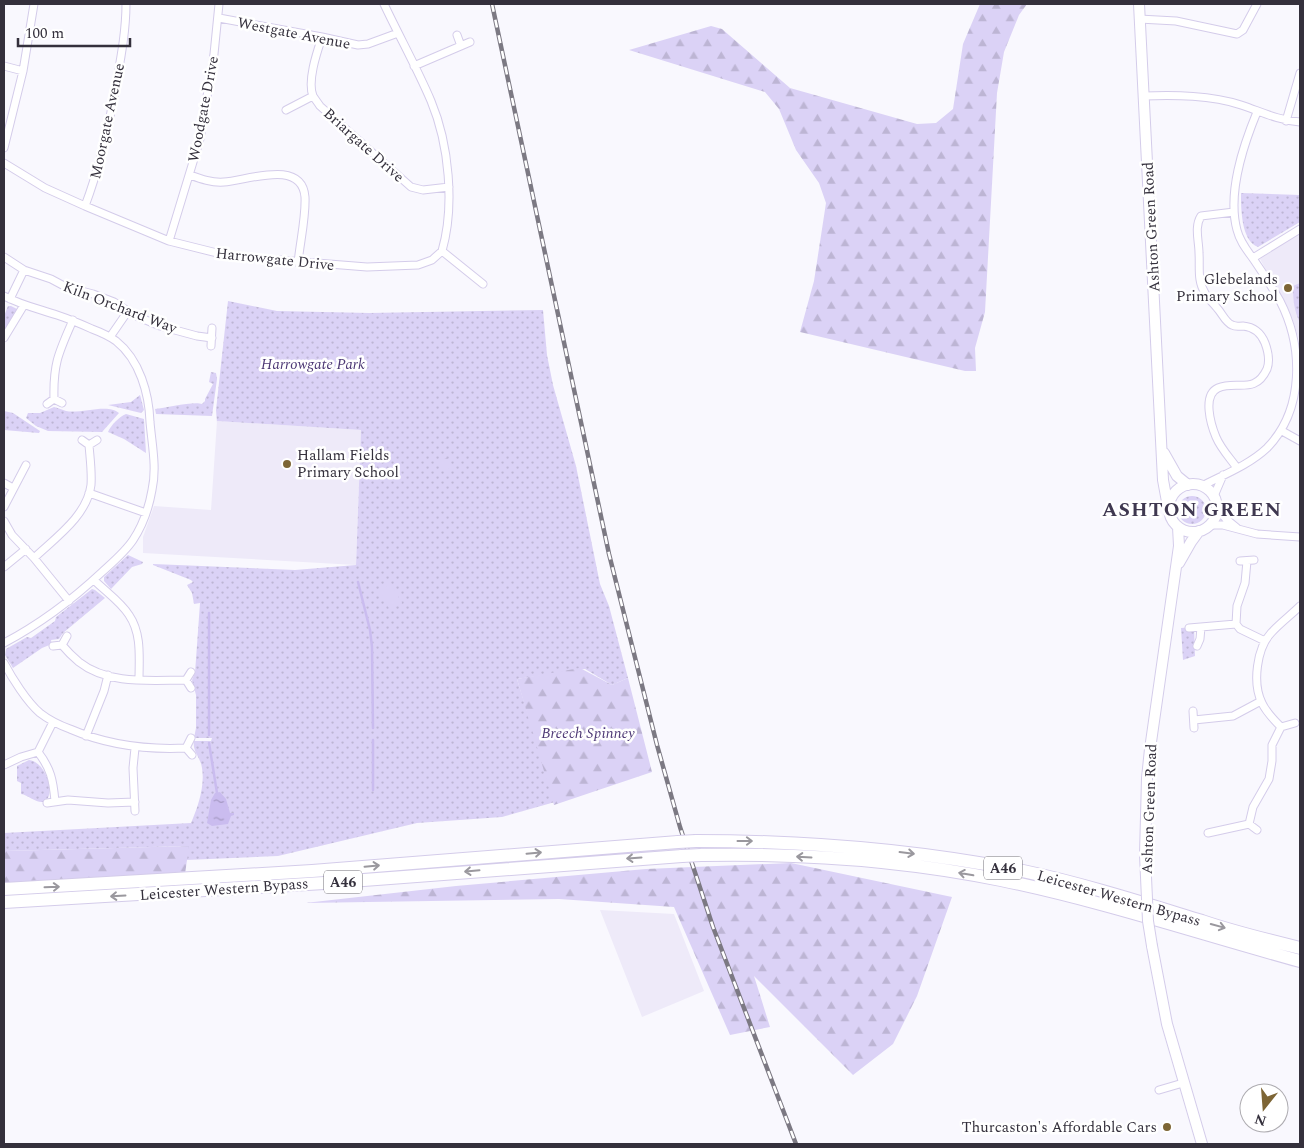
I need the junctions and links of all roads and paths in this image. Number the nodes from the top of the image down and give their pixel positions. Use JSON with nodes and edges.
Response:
{"nodes":[{"id":1,"x":34,"y":4,"type":"edge"},
{"id":2,"x":126,"y":4,"type":"edge"},
{"id":3,"x":219,"y":4,"type":"edge"},
{"id":4,"x":384,"y":4,"type":"edge"},
{"id":5,"x":1139,"y":4,"type":"edge"},
{"id":6,"x":1257,"y":4,"type":"edge"},
{"id":7,"x":219,"y":18,"type":"junction"},
{"id":8,"x":1139,"y":19,"type":"junction"},
{"id":9,"x":398,"y":33,"type":"junction"},
{"id":10,"x":457,"y":35,"type":"dead end"},
{"id":11,"x":322,"y":37,"type":"junction"},
{"id":12,"x":470,"y":42,"type":"dead end"},
{"id":13,"x":461,"y":46,"type":"junction"},
{"id":14,"x":4,"y":66,"type":"edge"},
{"id":15,"x":414,"y":66,"type":"junction"},
{"id":16,"x":23,"y":71,"type":"junction"},
{"id":17,"x":1300,"y":73,"type":"edge"},
{"id":18,"x":313,"y":96,"type":"junction"},
{"id":19,"x":1144,"y":96,"type":"junction"},
{"id":20,"x":285,"y":110,"type":"dead end"},
{"id":21,"x":1257,"y":112,"type":"junction"},
{"id":22,"x":1286,"y":121,"type":"junction"},
{"id":23,"x":1300,"y":122,"type":"edge"},
{"id":24,"x":4,"y":148,"type":"edge"},
{"id":25,"x":4,"y":163,"type":"edge"},
{"id":26,"x":190,"y":175,"type":"junction"},
{"id":27,"x":448,"y":187,"type":"junction"},
{"id":28,"x":85,"y":206,"type":"junction"},
{"id":29,"x":1234,"y":212,"type":"junction"},
{"id":30,"x":1300,"y":229,"type":"edge"},
{"id":31,"x":169,"y":241,"type":"junction"},
{"id":32,"x":442,"y":252,"type":"junction"},
{"id":33,"x":4,"y":257,"type":"edge"},
{"id":34,"x":1253,"y":258,"type":"junction"},
{"id":35,"x":298,"y":263,"type":"junction"},
{"id":36,"x":24,"y":270,"type":"junction"},
{"id":37,"x":484,"y":286,"type":"dead end"},
{"id":38,"x":7,"y":298,"type":"edge"},
{"id":39,"x":24,"y":305,"type":"junction"},
{"id":40,"x":128,"y":311,"type":"junction"},
{"id":41,"x":73,"y":320,"type":"junction"},
{"id":42,"x":1234,"y":326,"type":"junction"},
{"id":43,"x":212,"y":328,"type":"dead end"},
{"id":44,"x":1232,"y":335,"type":"dead end"},
{"id":45,"x":110,"y":337,"type":"junction"},
{"id":46,"x":4,"y":338,"type":"edge"},
{"id":47,"x":212,"y":338,"type":"junction"},
{"id":48,"x":211,"y":346,"type":"dead end"},
{"id":49,"x":54,"y":399,"type":"junction"},
{"id":50,"x":62,"y":403,"type":"dead end"},
{"id":51,"x":47,"y":404,"type":"dead end"},
{"id":52,"x":1282,"y":431,"type":"junction"},
{"id":53,"x":82,"y":440,"type":"dead end"},
{"id":54,"x":98,"y":440,"type":"dead end"},
{"id":55,"x":1300,"y":441,"type":"edge"},
{"id":56,"x":89,"y":445,"type":"junction"},
{"id":57,"x":1162,"y":450,"type":"junction"},
{"id":58,"x":26,"y":465,"type":"dead end"},
{"id":59,"x":1238,"y":468,"type":"junction"},
{"id":60,"x":1223,"y":475,"type":"junction"},
{"id":61,"x":4,"y":483,"type":"edge"},
{"id":62,"x":1188,"y":484,"type":"junction"},
{"id":63,"x":1202,"y":486,"type":"junction"},
{"id":64,"x":13,"y":488,"type":"junction"},
{"id":65,"x":89,"y":493,"type":"junction"},
{"id":66,"x":1214,"y":496,"type":"junction"},
{"id":67,"x":4,"y":507,"type":"edge"},
{"id":68,"x":1168,"y":507,"type":"junction"},
{"id":69,"x":1217,"y":508,"type":"junction"},
{"id":70,"x":146,"y":514,"type":"junction"},
{"id":71,"x":4,"y":522,"type":"edge"},
{"id":72,"x":1209,"y":525,"type":"junction"},
{"id":73,"x":1178,"y":527,"type":"junction"},
{"id":74,"x":1240,"y":529,"type":"junction"},
{"id":75,"x":1199,"y":531,"type":"junction"},
{"id":76,"x":1300,"y":537,"type":"edge"},
{"id":77,"x":26,"y":549,"type":"junction"},
{"id":78,"x":34,"y":558,"type":"junction"},
{"id":79,"x":1247,"y":561,"type":"dead end"},
{"id":80,"x":4,"y":567,"type":"edge"},
{"id":81,"x":1175,"y":570,"type":"junction"},
{"id":82,"x":94,"y":580,"type":"junction"},
{"id":83,"x":69,"y":600,"type":"junction"},
{"id":84,"x":1300,"y":606,"type":"edge"},
{"id":85,"x":1236,"y":624,"type":"junction"},
{"id":86,"x":1201,"y":626,"type":"junction"},
{"id":87,"x":1189,"y":628,"type":"dead end"},
{"id":88,"x":67,"y":636,"type":"dead end"},
{"id":89,"x":1265,"y":641,"type":"junction"},
{"id":90,"x":4,"y":643,"type":"edge"},
{"id":91,"x":62,"y":645,"type":"junction"},
{"id":92,"x":53,"y":646,"type":"dead end"},
{"id":93,"x":1197,"y":646,"type":"dead end"},
{"id":94,"x":4,"y":663,"type":"edge"},
{"id":95,"x":191,"y":672,"type":"dead end"},
{"id":96,"x":108,"y":675,"type":"junction"},
{"id":97,"x":139,"y":680,"type":"junction"},
{"id":98,"x":186,"y":680,"type":"junction"},
{"id":99,"x":191,"y":688,"type":"dead end"},
{"id":100,"x":1261,"y":701,"type":"junction"},
{"id":101,"x":1193,"y":711,"type":"dead end"},
{"id":102,"x":1194,"y":720,"type":"junction"},
{"id":103,"x":53,"y":722,"type":"junction"},
{"id":104,"x":1295,"y":722,"type":"dead end"},
{"id":105,"x":1281,"y":727,"type":"junction"},
{"id":106,"x":1194,"y":728,"type":"dead end"},
{"id":107,"x":86,"y":736,"type":"junction"},
{"id":108,"x":191,"y":738,"type":"dead end"},
{"id":109,"x":135,"y":748,"type":"junction"},
{"id":110,"x":186,"y":748,"type":"junction"},
{"id":111,"x":38,"y":752,"type":"junction"},
{"id":112,"x":192,"y":755,"type":"dead end"},
{"id":113,"x":4,"y":765,"type":"edge"},
{"id":114,"x":55,"y":802,"type":"junction"},
{"id":115,"x":135,"y":802,"type":"junction"},
{"id":116,"x":47,"y":804,"type":"dead end"},
{"id":117,"x":135,"y":811,"type":"dead end"},
{"id":118,"x":1249,"y":824,"type":"junction"},
{"id":119,"x":1257,"y":830,"type":"dead end"},
{"id":120,"x":1208,"y":833,"type":"dead end"},
{"id":121,"x":4,"y":889,"type":"edge"},
{"id":122,"x":4,"y":902,"type":"edge"},
{"id":123,"x":1300,"y":948,"type":"edge"},
{"id":124,"x":1300,"y":961,"type":"edge"},
{"id":125,"x":1182,"y":1079,"type":"junction"},
{"id":126,"x":1158,"y":1090,"type":"dead end"},
{"id":127,"x":1202,"y":1144,"type":"edge"}],
"edges":[{"from":1,"to":16,"type":"street"},
{"from":2,"to":28,"type":"street","name":"Moorgate Avenue"},
{"from":3,"to":7,"type":"street","name":"Woodgate Drive"},
{"from":4,"to":9,"type":"street"},
{"from":5,"to":8,"type":"street","name":"Ashton Green Road"},
{"from":6,"to":8,"type":"street"},
{"from":7,"to":11,"type":"street","name":"Westgate Avenue"},
{"from":7,"to":26,"type":"street","name":"Woodgate Drive"},
{"from":8,"to":19,"type":"street","name":"Ashton Green Road"},
{"from":9,"to":11,"type":"street","name":"Westgate Avenue"},
{"from":9,"to":15,"type":"street"},
{"from":10,"to":13,"type":"street"},
{"from":11,"to":18,"type":"street","name":"Briargate Drive"},
{"from":12,"to":13,"type":"street"},
{"from":13,"to":15,"type":"street"},
{"from":14,"to":16,"type":"street"},
{"from":15,"to":27,"type":"street"},
{"from":16,"to":24,"type":"street"},
{"from":17,"to":22,"type":"street"},
{"from":18,"to":20,"type":"street","name":"Briargate Drive"},
{"from":18,"to":27,"type":"street","name":"Briargate Drive"},
{"from":19,"to":21,"type":"street"},
{"from":19,"to":57,"type":"street","name":"Ashton Green Road"},
{"from":21,"to":22,"type":"street"},
{"from":21,"to":29,"type":"street"},
{"from":22,"to":23,"type":"street"},
{"from":25,"to":28,"type":"street","name":"Harrowgate Drive"},
{"from":26,"to":31,"type":"street","name":"Woodgate Drive"},
{"from":26,"to":35,"type":"street"},
{"from":27,"to":32,"type":"street"},
{"from":28,"to":31,"type":"street","name":"Harrowgate Drive"},
{"from":29,"to":34,"type":"street"},
{"from":29,"to":42,"type":"street"},
{"from":30,"to":34,"type":"street"},
{"from":31,"to":35,"type":"street","name":"Harrowgate Drive"},
{"from":32,"to":35,"type":"street","name":"Harrowgate Drive"},
{"from":32,"to":37,"type":"street"},
{"from":33,"to":36,"type":"street","name":"Kiln Orchard Way"},
{"from":34,"to":52,"type":"street"},
{"from":36,"to":38,"type":"street"},
{"from":36,"to":40,"type":"street","name":"Kiln Orchard Way"},
{"from":38,"to":39,"type":"street"},
{"from":39,"to":41,"type":"street"},
{"from":39,"to":46,"type":"street"},
{"from":40,"to":45,"type":"street"},
{"from":40,"to":47,"type":"street","name":"Kiln Orchard Way"},
{"from":41,"to":45,"type":"street"},
{"from":41,"to":49,"type":"street"},
{"from":42,"to":44,"type":"street"},
{"from":42,"to":59,"type":"street"},
{"from":43,"to":47,"type":"street"},
{"from":45,"to":70,"type":"street"},
{"from":47,"to":48,"type":"street"},
{"from":49,"to":50,"type":"street"},
{"from":49,"to":51,"type":"street"},
{"from":52,"to":55,"type":"street"},
{"from":52,"to":59,"type":"street"},
{"from":53,"to":56,"type":"street"},
{"from":54,"to":56,"type":"street"},
{"from":56,"to":65,"type":"street"},
{"from":57,"to":62,"type":"street","name":"Ashton Green Road"},
{"from":57,"to":68,"type":"street","name":"Ashton Green Road"},
{"from":58,"to":64,"type":"street"},
{"from":59,"to":60,"type":"street"},
{"from":60,"to":63,"type":"street"},
{"from":60,"to":66,"type":"street"},
{"from":61,"to":64,"type":"street"},
{"from":62,"to":63,"type":"street"},
{"from":62,"to":68,"type":"street"},
{"from":63,"to":66,"type":"street"},
{"from":64,"to":67,"type":"street"},
{"from":65,"to":70,"type":"street"},
{"from":65,"to":78,"type":"street"},
{"from":66,"to":69,"type":"street"},
{"from":68,"to":73,"type":"street","name":"Ashton Green Road"},
{"from":69,"to":72,"type":"street"},
{"from":69,"to":74,"type":"street"},
{"from":70,"to":82,"type":"street"},
{"from":71,"to":77,"type":"street"},
{"from":72,"to":74,"type":"street"},
{"from":72,"to":75,"type":"street","name":"Ashton Green Road"},
{"from":73,"to":75,"type":"street"},
{"from":73,"to":81,"type":"street","name":"Ashton Green Road"},
{"from":74,"to":76,"type":"street"},
{"from":75,"to":81,"type":"street","name":"Ashton Green Road"},
{"from":77,"to":78,"type":"street"},
{"from":77,"to":80,"type":"street"},
{"from":78,"to":83,"type":"street"},
{"from":79,"to":85,"type":"street"},
{"from":81,"to":125,"type":"street","name":"Ashton Green Road","bridge":true},
{"from":82,"to":83,"type":"street"},
{"from":82,"to":97,"type":"street"},
{"from":83,"to":90,"type":"street"},
{"from":84,"to":89,"type":"street"},
{"from":85,"to":86,"type":"street"},
{"from":85,"to":89,"type":"street"},
{"from":86,"to":87,"type":"street"},
{"from":86,"to":93,"type":"street"},
{"from":88,"to":91,"type":"street"},
{"from":89,"to":100,"type":"street"},
{"from":91,"to":92,"type":"street"},
{"from":91,"to":96,"type":"street"},
{"from":94,"to":103,"type":"street"},
{"from":95,"to":98,"type":"street"},
{"from":96,"to":97,"type":"street"},
{"from":96,"to":107,"type":"street"},
{"from":97,"to":98,"type":"street"},
{"from":98,"to":99,"type":"street"},
{"from":100,"to":102,"type":"street"},
{"from":100,"to":105,"type":"street"},
{"from":101,"to":102,"type":"street"},
{"from":102,"to":106,"type":"street"},
{"from":103,"to":107,"type":"street"},
{"from":103,"to":111,"type":"street"},
{"from":104,"to":105,"type":"street"},
{"from":105,"to":118,"type":"street"},
{"from":107,"to":109,"type":"street"},
{"from":108,"to":110,"type":"street"},
{"from":109,"to":110,"type":"street"},
{"from":109,"to":115,"type":"street"},
{"from":110,"to":112,"type":"street"},
{"from":111,"to":113,"type":"street"},
{"from":111,"to":114,"type":"street"},
{"from":114,"to":115,"type":"street"},
{"from":114,"to":116,"type":"street"},
{"from":115,"to":117,"type":"street"},
{"from":118,"to":119,"type":"street"},
{"from":118,"to":120,"type":"street"},
{"from":121,"to":123,"type":"highway","name":"Leicester Western Bypass","number":"A46","one_way":true,"bridge":true},
{"from":124,"to":122,"type":"highway","name":"Leicester Western Bypass","number":"A46","one_way":true,"bridge":true},
{"from":125,"to":126,"type":"street"},
{"from":125,"to":127,"type":"street","name":"Ashton Green Road"}]}
